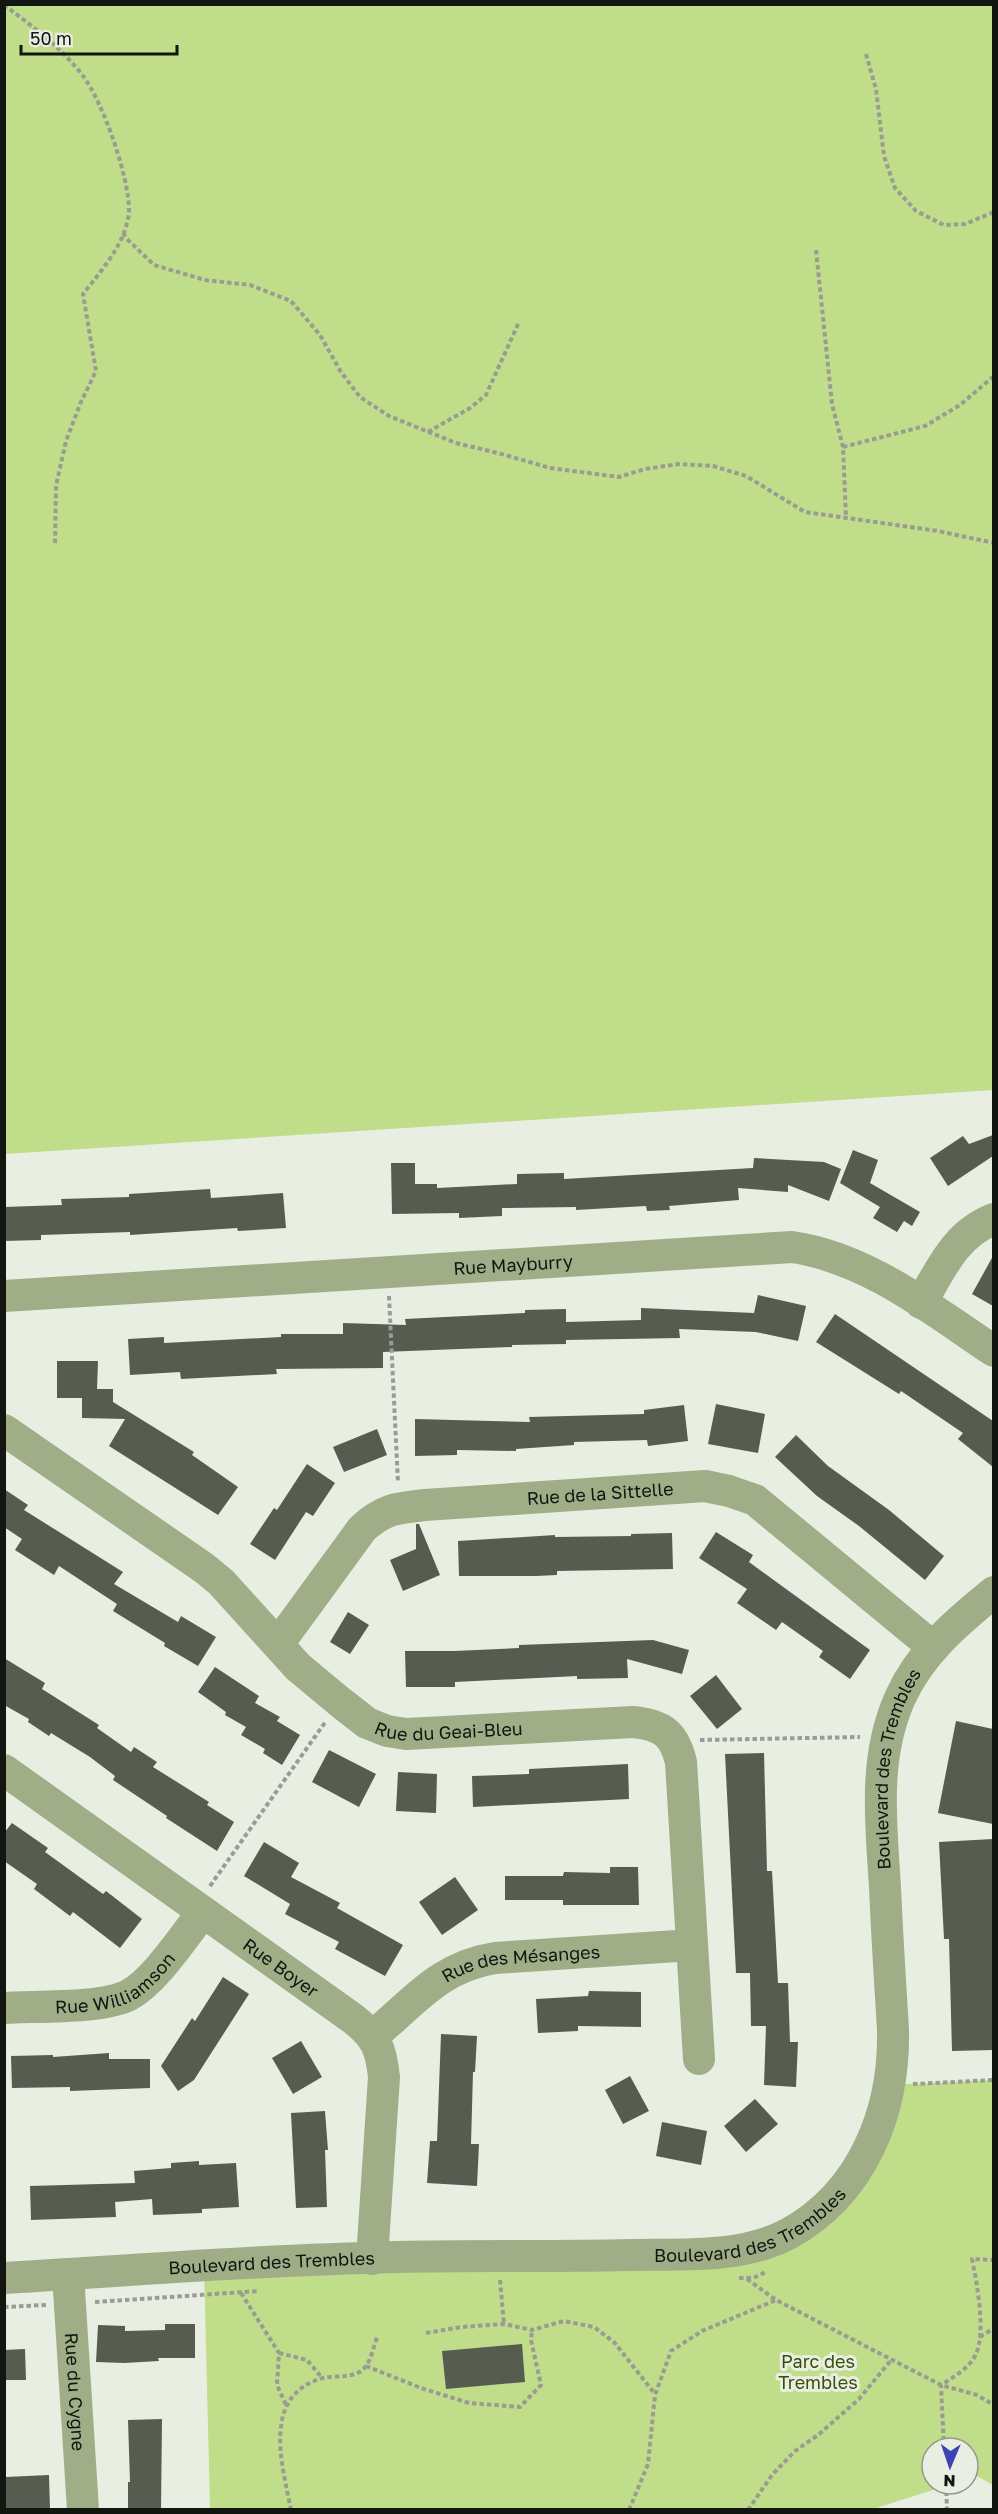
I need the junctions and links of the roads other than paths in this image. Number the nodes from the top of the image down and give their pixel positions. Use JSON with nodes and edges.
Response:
{"nodes":[{"id":1,"x":993,"y":1219,"type":"edge"},
{"id":2,"x":4,"y":1296,"type":"edge"},
{"id":3,"x":921,"y":1303,"type":"junction"},
{"id":4,"x":993,"y":1351,"type":"edge"},
{"id":5,"x":4,"y":1431,"type":"edge"},
{"id":6,"x":993,"y":1592,"type":"edge"},
{"id":7,"x":278,"y":1644,"type":"junction"},
{"id":8,"x":933,"y":1647,"type":"junction"},
{"id":9,"x":4,"y":1770,"type":"edge"},
{"id":10,"x":199,"y":1909,"type":"junction"},
{"id":11,"x":692,"y":1945,"type":"junction"},
{"id":12,"x":4,"y":2008,"type":"edge"},
{"id":13,"x":373,"y":2036,"type":"junction"},
{"id":14,"x":699,"y":2059,"type":"dead end"},
{"id":15,"x":372,"y":2259,"type":"junction"},
{"id":16,"x":4,"y":2278,"type":"edge"},
{"id":17,"x":69,"y":2289,"type":"junction"},
{"id":18,"x":82,"y":2510,"type":"edge"}],
"edges":[{"from":1,"to":3,"type":"street"},
{"from":2,"to":3,"type":"street","name":"Rue Mayburry"},
{"from":3,"to":4,"type":"street","name":"Rue Mayburry"},
{"from":5,"to":7,"type":"street","name":"Rue du Geai-Bleu"},
{"from":6,"to":8,"type":"street","name":"Boulevard des Trembles"},
{"from":7,"to":8,"type":"street","name":"Rue de la Sittelle"},
{"from":7,"to":11,"type":"street","name":"Rue du Geai-Bleu"},
{"from":8,"to":15,"type":"street","name":"Boulevard des Trembles"},
{"from":9,"to":10,"type":"street","name":"Rue Boyer"},
{"from":10,"to":12,"type":"street","name":"Rue Williamson"},
{"from":10,"to":13,"type":"street","name":"Rue Boyer"},
{"from":11,"to":13,"type":"street","name":"Rue des Mésanges"},
{"from":11,"to":14,"type":"street","name":"Rue du Geai-Bleu"},
{"from":13,"to":15,"type":"street"},
{"from":15,"to":17,"type":"street","name":"Boulevard des Trembles"},
{"from":16,"to":17,"type":"street","name":"Boulevard des Trembles"},
{"from":17,"to":18,"type":"street","name":"Rue du Cygne"}]}
